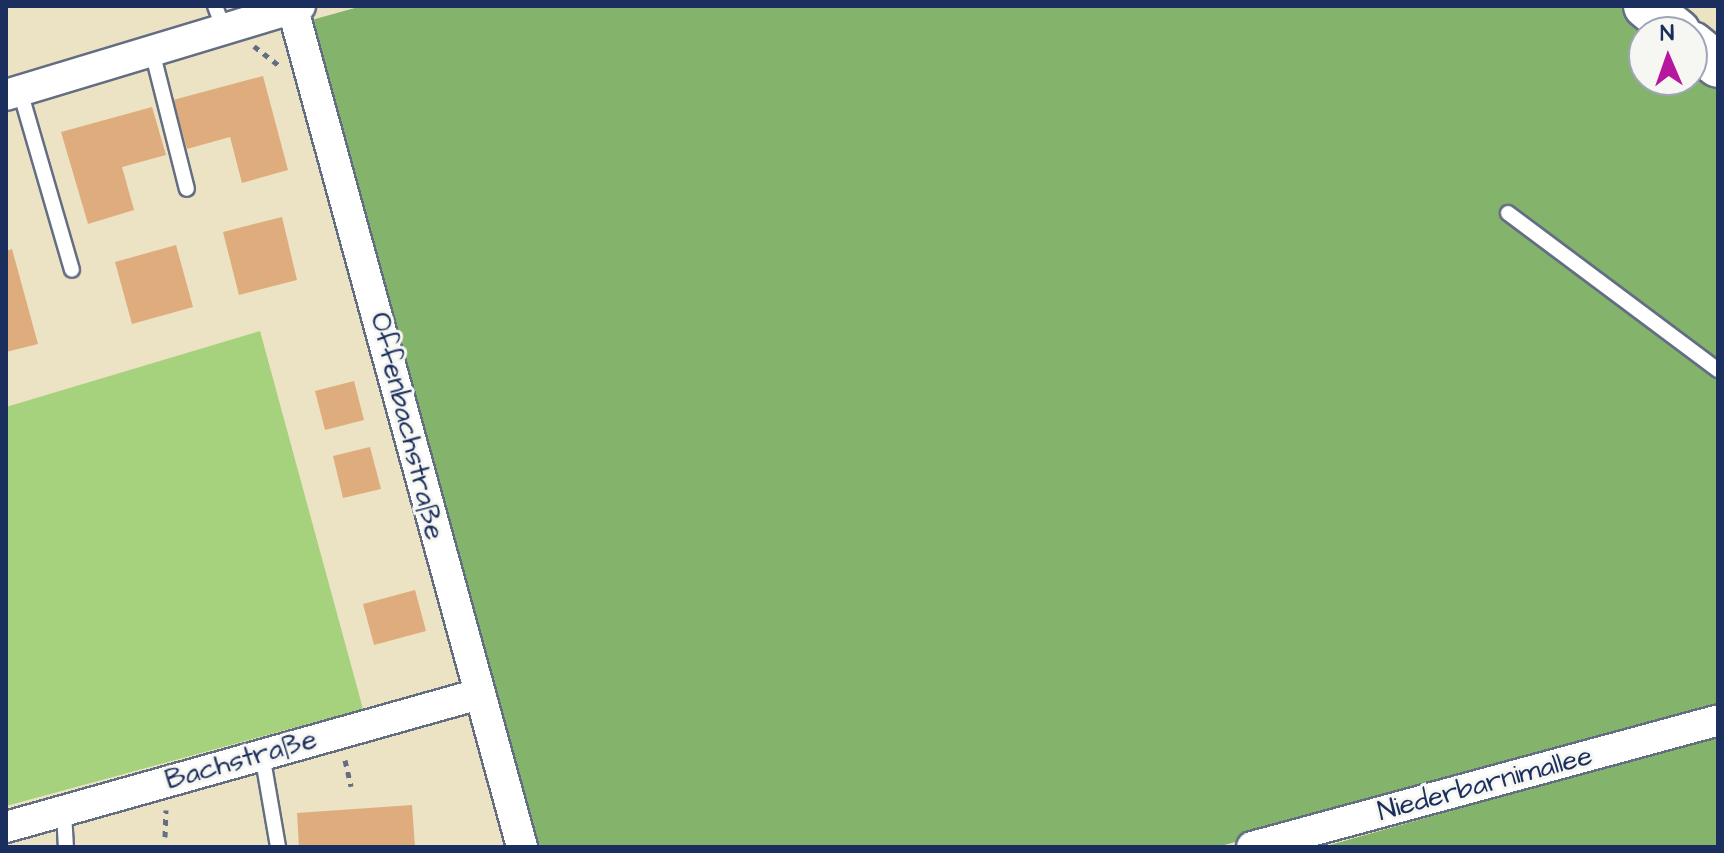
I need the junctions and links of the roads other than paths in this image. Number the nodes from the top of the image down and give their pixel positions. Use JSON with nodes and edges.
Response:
{"nodes":[{"id":1,"x":295,"y":7,"type":"edge"},
{"id":2,"x":229,"y":19,"type":"edge"},
{"id":3,"x":152,"y":51,"type":"junction"},
{"id":4,"x":13,"y":93,"type":"edge"},
{"id":5,"x":187,"y":189,"type":"dead end"},
{"id":6,"x":1508,"y":213,"type":"dead end"},
{"id":7,"x":72,"y":270,"type":"dead end"},
{"id":8,"x":1718,"y":370,"type":"edge"},
{"id":9,"x":476,"y":695,"type":"junction"},
{"id":10,"x":1718,"y":720,"type":"edge"},
{"id":11,"x":262,"y":754,"type":"junction"},
{"id":12,"x":64,"y":811,"type":"junction"},
{"id":13,"x":6,"y":827,"type":"edge"},
{"id":14,"x":66,"y":847,"type":"edge"},
{"id":15,"x":278,"y":847,"type":"edge"},
{"id":16,"x":522,"y":847,"type":"edge"},
{"id":17,"x":1252,"y":847,"type":"edge"}],
"edges":[{"from":1,"to":2,"type":"street"},
{"from":1,"to":9,"type":"street","name":"Offenbachstraße"},
{"from":2,"to":3,"type":"street"},
{"from":3,"to":4,"type":"street"},
{"from":3,"to":5,"type":"lane"},
{"from":4,"to":7,"type":"lane"},
{"from":6,"to":8,"type":"lane"},
{"from":9,"to":11,"type":"street","name":"Bachstraße"},
{"from":9,"to":16,"type":"street","name":"Offenbachstraße"},
{"from":10,"to":17,"type":"street","name":"Niederbarnimallee"},
{"from":11,"to":12,"type":"street","name":"Bachstraße"},
{"from":11,"to":15,"type":"lane"},
{"from":12,"to":13,"type":"street","name":"Bachstraße"},
{"from":12,"to":14,"type":"lane"}]}
